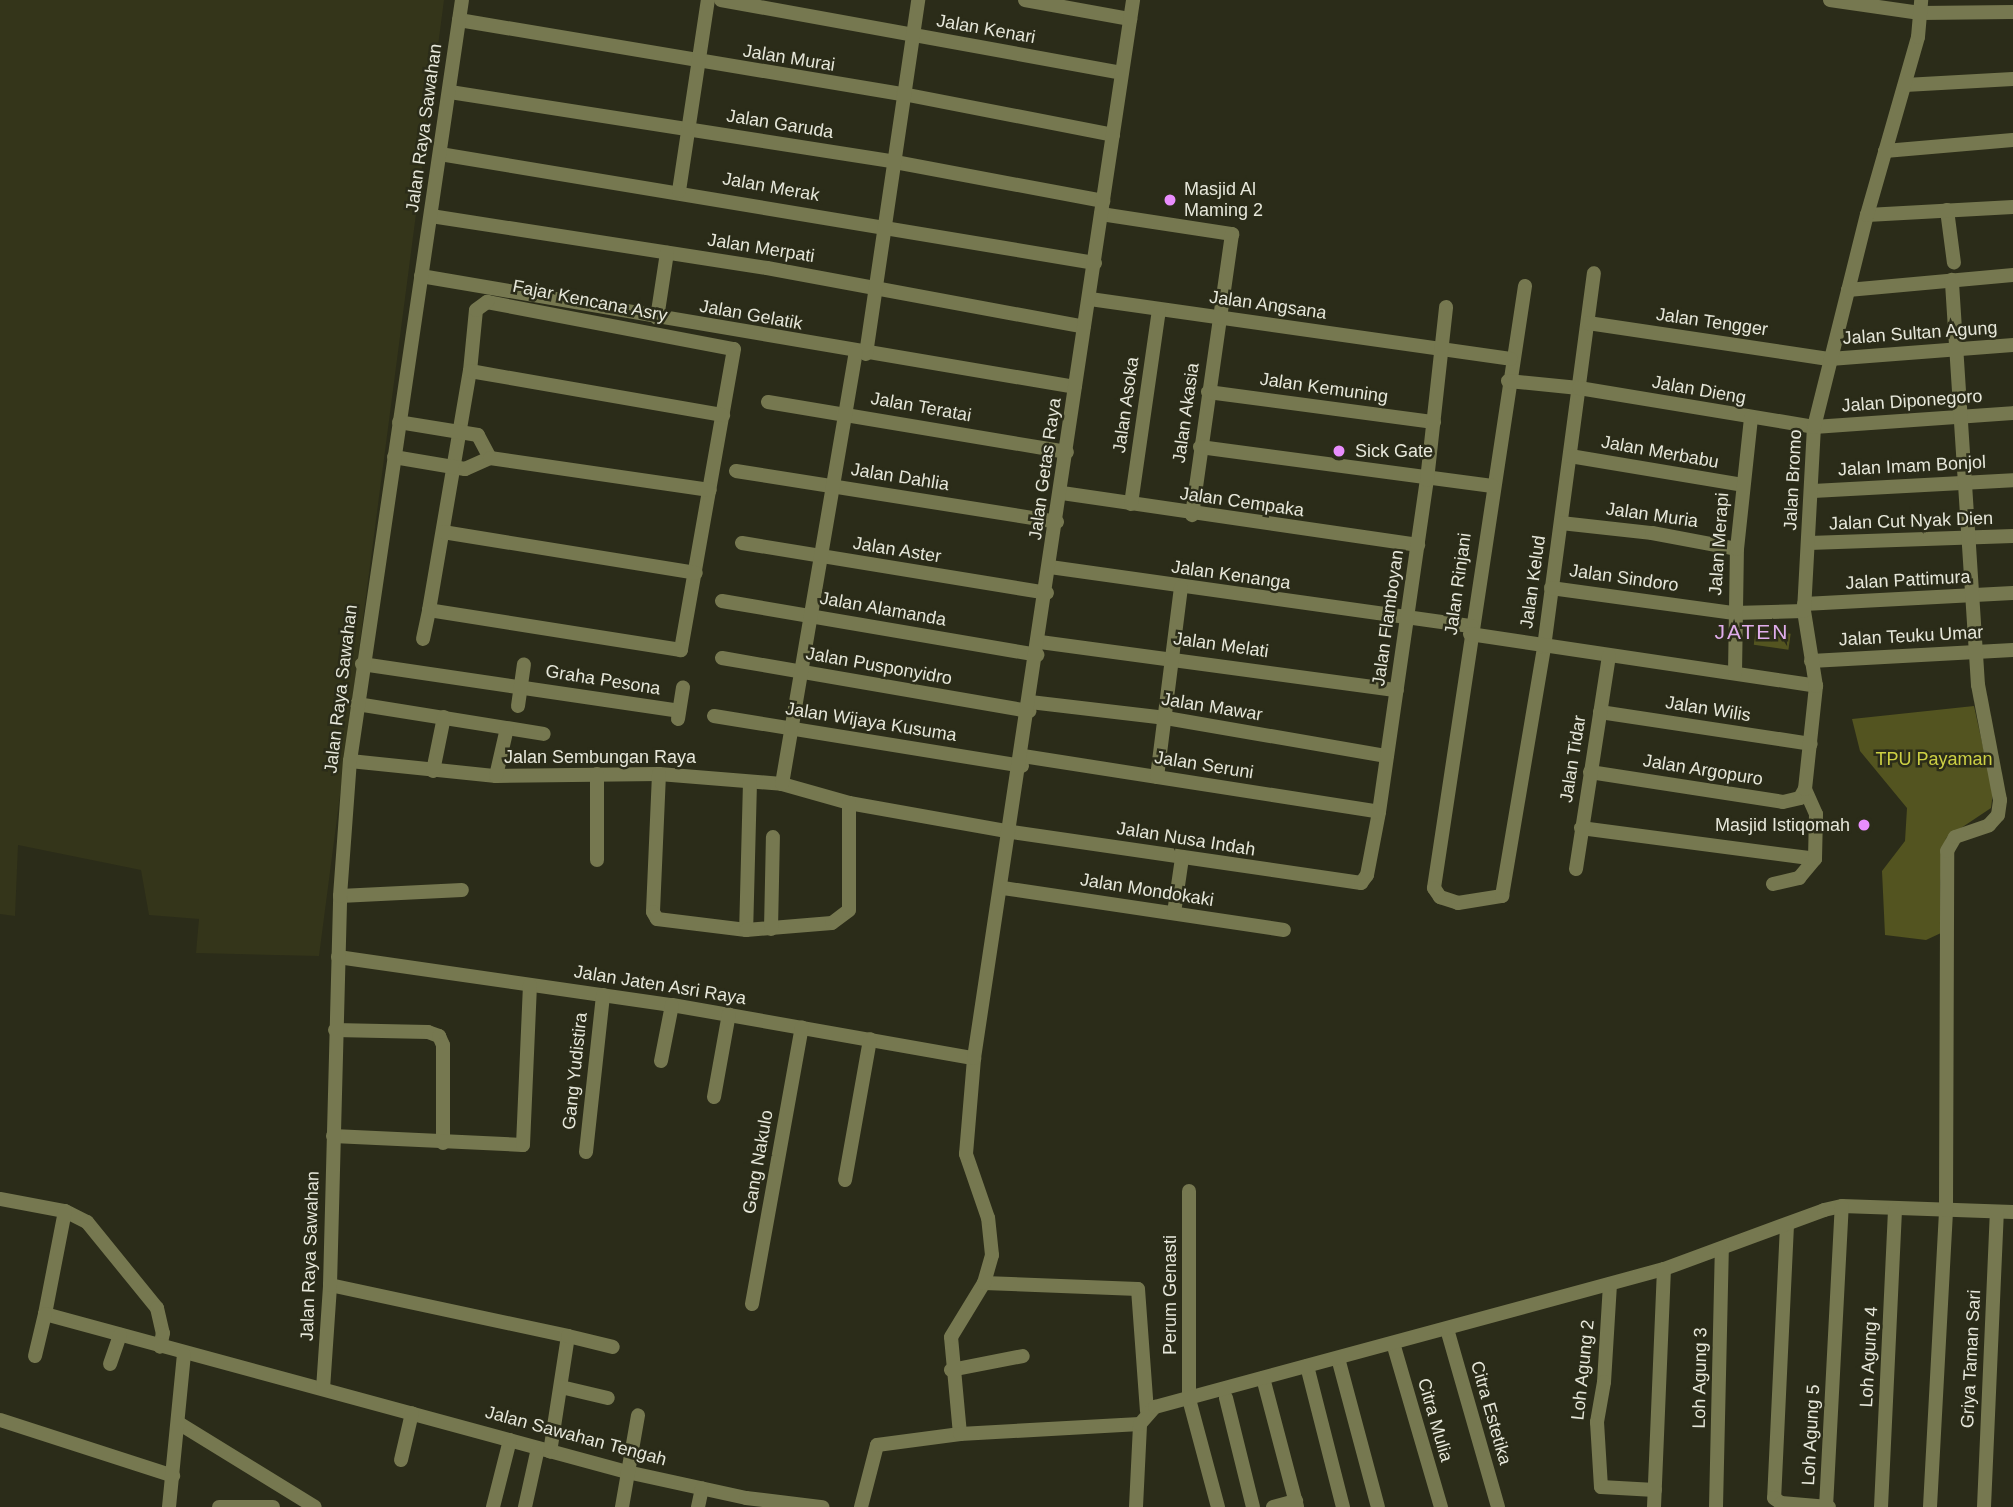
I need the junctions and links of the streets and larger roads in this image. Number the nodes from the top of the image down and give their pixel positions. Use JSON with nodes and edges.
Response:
{"nodes":[{"id":1,"x":462,"y":0,"type":"edge"},
{"id":2,"x":708,"y":0,"type":"edge"},
{"id":3,"x":721,"y":0,"type":"edge"},
{"id":4,"x":918,"y":0,"type":"edge"},
{"id":5,"x":1025,"y":0,"type":"edge"},
{"id":6,"x":1133,"y":0,"type":"edge"},
{"id":7,"x":1830,"y":0,"type":"edge"},
{"id":8,"x":1920,"y":7,"type":"edge"},
{"id":9,"x":2013,"y":12,"type":"edge"},
{"id":10,"x":1130,"y":19,"type":"junction"},
{"id":11,"x":459,"y":20,"type":"junction"},
{"id":12,"x":912,"y":36,"type":"junction"},
{"id":13,"x":698,"y":63,"type":"junction"},
{"id":14,"x":1121,"y":73,"type":"junction"},
{"id":15,"x":2013,"y":79,"type":"edge"},
{"id":16,"x":1905,"y":85,"type":"junction"},
{"id":17,"x":450,"y":92,"type":"junction"},
{"id":18,"x":903,"y":94,"type":"junction"},
{"id":19,"x":688,"y":128,"type":"junction"},
{"id":20,"x":1113,"y":135,"type":"junction"},
{"id":21,"x":2013,"y":140,"type":"edge"},
{"id":22,"x":1885,"y":152,"type":"junction"},
{"id":23,"x":440,"y":155,"type":"junction"},
{"id":24,"x":895,"y":162,"type":"junction"},
{"id":25,"x":679,"y":191,"type":"junction"},
{"id":26,"x":1102,"y":207,"type":"junction"},
{"id":27,"x":2013,"y":207,"type":"edge"},
{"id":28,"x":1947,"y":210,"type":"junction"},
{"id":29,"x":1867,"y":215,"type":"junction"},
{"id":30,"x":431,"y":216,"type":"junction"},
{"id":31,"x":886,"y":226,"type":"junction"},
{"id":32,"x":667,"y":253,"type":"junction"},
{"id":33,"x":1095,"y":263,"type":"junction"},
{"id":34,"x":1954,"y":263,"type":"dead end"},
{"id":35,"x":1594,"y":272,"type":"dead end"},
{"id":36,"x":2013,"y":275,"type":"edge"},
{"id":37,"x":421,"y":276,"type":"junction"},
{"id":38,"x":1952,"y":280,"type":"junction"},
{"id":39,"x":1525,"y":286,"type":"dead end"},
{"id":40,"x":876,"y":287,"type":"junction"},
{"id":41,"x":1848,"y":290,"type":"junction"},
{"id":42,"x":1090,"y":299,"type":"junction"},
{"id":43,"x":1446,"y":307,"type":"dead end"},
{"id":44,"x":1159,"y":310,"type":"junction"},
{"id":45,"x":657,"y":318,"type":"junction"},
{"id":46,"x":1220,"y":318,"type":"junction"},
{"id":47,"x":1588,"y":323,"type":"junction"},
{"id":48,"x":1084,"y":327,"type":"junction"},
{"id":49,"x":2013,"y":345,"type":"edge"},
{"id":50,"x":1440,"y":348,"type":"junction"},
{"id":51,"x":1954,"y":351,"type":"junction"},
{"id":52,"x":861,"y":353,"type":"junction"},
{"id":53,"x":1511,"y":359,"type":"junction"},
{"id":54,"x":1830,"y":359,"type":"junction"},
{"id":55,"x":470,"y":371,"type":"junction"},
{"id":56,"x":1508,"y":381,"type":"junction"},
{"id":57,"x":1075,"y":387,"type":"junction"},
{"id":58,"x":1579,"y":388,"type":"junction"},
{"id":59,"x":1208,"y":392,"type":"junction"},
{"id":60,"x":768,"y":402,"type":"dead end"},
{"id":61,"x":2013,"y":413,"type":"edge"},
{"id":62,"x":844,"y":414,"type":"junction"},
{"id":63,"x":723,"y":415,"type":"junction"},
{"id":64,"x":1959,"y":417,"type":"junction"},
{"id":65,"x":1751,"y":418,"type":"junction"},
{"id":66,"x":399,"y":422,"type":"junction"},
{"id":67,"x":1434,"y":422,"type":"junction"},
{"id":68,"x":1814,"y":427,"type":"junction"},
{"id":69,"x":460,"y":430,"type":"junction"},
{"id":70,"x":1200,"y":447,"type":"junction"},
{"id":71,"x":1067,"y":452,"type":"junction"},
{"id":72,"x":1570,"y":456,"type":"junction"},
{"id":73,"x":394,"y":457,"type":"junction"},
{"id":74,"x":490,"y":458,"type":"junction"},
{"id":75,"x":453,"y":468,"type":"junction"},
{"id":76,"x":736,"y":471,"type":"dead end"},
{"id":77,"x":1427,"y":480,"type":"junction"},
{"id":78,"x":2013,"y":480,"type":"edge"},
{"id":79,"x":1965,"y":484,"type":"junction"},
{"id":80,"x":1743,"y":485,"type":"junction"},
{"id":81,"x":832,"y":486,"type":"junction"},
{"id":82,"x":1492,"y":486,"type":"junction"},
{"id":83,"x":710,"y":489,"type":"junction"},
{"id":84,"x":1813,"y":491,"type":"junction"},
{"id":85,"x":1062,"y":494,"type":"junction"},
{"id":86,"x":1131,"y":504,"type":"junction"},
{"id":87,"x":1192,"y":515,"type":"junction"},
{"id":88,"x":1057,"y":522,"type":"junction"},
{"id":89,"x":1561,"y":523,"type":"junction"},
{"id":90,"x":443,"y":532,"type":"junction"},
{"id":91,"x":2013,"y":536,"type":"edge"},
{"id":92,"x":1967,"y":539,"type":"junction"},
{"id":93,"x":742,"y":543,"type":"dead end"},
{"id":94,"x":1809,"y":543,"type":"junction"},
{"id":95,"x":1418,"y":545,"type":"junction"},
{"id":96,"x":1737,"y":549,"type":"junction"},
{"id":97,"x":820,"y":557,"type":"junction"},
{"id":98,"x":1050,"y":568,"type":"junction"},
{"id":99,"x":696,"y":573,"type":"junction"},
{"id":100,"x":1181,"y":588,"type":"junction"},
{"id":101,"x":1551,"y":588,"type":"junction"},
{"id":102,"x":1047,"y":593,"type":"junction"},
{"id":103,"x":2013,"y":593,"type":"edge"},
{"id":104,"x":1972,"y":596,"type":"junction"},
{"id":105,"x":722,"y":601,"type":"dead end"},
{"id":106,"x":1804,"y":608,"type":"junction"},
{"id":107,"x":429,"y":610,"type":"junction"},
{"id":108,"x":1734,"y":613,"type":"junction"},
{"id":109,"x":812,"y":616,"type":"junction"},
{"id":110,"x":1408,"y":617,"type":"junction"},
{"id":111,"x":1471,"y":630,"type":"junction"},
{"id":112,"x":422,"y":639,"type":"dead end"},
{"id":113,"x":1544,"y":647,"type":"junction"},
{"id":114,"x":1039,"y":649,"type":"junction"},
{"id":115,"x":2013,"y":650,"type":"edge"},
{"id":116,"x":1975,"y":652,"type":"junction"},
{"id":117,"x":1609,"y":656,"type":"junction"},
{"id":118,"x":1174,"y":657,"type":"junction"},
{"id":119,"x":722,"y":658,"type":"dead end"},
{"id":120,"x":1811,"y":661,"type":"junction"},
{"id":121,"x":362,"y":664,"type":"junction"},
{"id":122,"x":524,"y":664,"type":"dead end"},
{"id":123,"x":804,"y":673,"type":"junction"},
{"id":124,"x":1735,"y":673,"type":"junction"},
{"id":125,"x":1816,"y":686,"type":"junction"},
{"id":126,"x":521,"y":687,"type":"junction"},
{"id":127,"x":683,"y":687,"type":"dead end"},
{"id":128,"x":1397,"y":690,"type":"junction"},
{"id":129,"x":357,"y":704,"type":"junction"},
{"id":130,"x":518,"y":706,"type":"dead end"},
{"id":131,"x":1030,"y":706,"type":"junction"},
{"id":132,"x":1600,"y":712,"type":"junction"},
{"id":133,"x":715,"y":716,"type":"dead end"},
{"id":134,"x":444,"y":717,"type":"junction"},
{"id":135,"x":1166,"y":718,"type":"junction"},
{"id":136,"x":507,"y":728,"type":"junction"},
{"id":137,"x":793,"y":729,"type":"junction"},
{"id":138,"x":544,"y":734,"type":"dead end"},
{"id":139,"x":1811,"y":744,"type":"junction"},
{"id":140,"x":1387,"y":756,"type":"junction"},
{"id":141,"x":350,"y":761,"type":"junction"},
{"id":142,"x":1022,"y":761,"type":"junction"},
{"id":143,"x":433,"y":771,"type":"junction"},
{"id":144,"x":1590,"y":772,"type":"junction"},
{"id":145,"x":597,"y":774,"type":"junction"},
{"id":146,"x":659,"y":774,"type":"junction"},
{"id":147,"x":496,"y":776,"type":"junction"},
{"id":148,"x":1157,"y":776,"type":"junction"},
{"id":149,"x":750,"y":782,"type":"junction"},
{"id":150,"x":782,"y":784,"type":"junction"},
{"id":151,"x":1804,"y":789,"type":"junction"},
{"id":152,"x":2006,"y":792,"type":"edge"},
{"id":153,"x":849,"y":803,"type":"junction"},
{"id":154,"x":1379,"y":812,"type":"junction"},
{"id":155,"x":1581,"y":828,"type":"junction"},
{"id":156,"x":1012,"y":832,"type":"junction"},
{"id":157,"x":773,"y":837,"type":"dead end"},
{"id":158,"x":1182,"y":858,"type":"junction"},
{"id":159,"x":1815,"y":859,"type":"junction"},
{"id":160,"x":597,"y":860,"type":"dead end"},
{"id":161,"x":1576,"y":869,"type":"dead end"},
{"id":162,"x":1773,"y":884,"type":"dead end"},
{"id":163,"x":1355,"y":885,"type":"joint"},
{"id":164,"x":1003,"y":888,"type":"junction"},
{"id":165,"x":462,"y":890,"type":"dead end"},
{"id":166,"x":340,"y":896,"type":"junction"},
{"id":167,"x":1502,"y":896,"type":"joint"},
{"id":168,"x":1174,"y":913,"type":"junction"},
{"id":169,"x":771,"y":929,"type":"junction"},
{"id":170,"x":746,"y":930,"type":"junction"},
{"id":171,"x":1284,"y":930,"type":"dead end"},
{"id":172,"x":338,"y":957,"type":"junction"},
{"id":173,"x":530,"y":985,"type":"junction"},
{"id":174,"x":603,"y":995,"type":"junction"},
{"id":175,"x":672,"y":1005,"type":"junction"},
{"id":176,"x":729,"y":1014,"type":"junction"},
{"id":177,"x":802,"y":1027,"type":"junction"},
{"id":178,"x":335,"y":1030,"type":"junction"},
{"id":179,"x":870,"y":1039,"type":"junction"},
{"id":180,"x":974,"y":1058,"type":"junction"},
{"id":181,"x":661,"y":1061,"type":"dead end"},
{"id":182,"x":714,"y":1097,"type":"dead end"},
{"id":183,"x":332,"y":1136,"type":"junction"},
{"id":184,"x":443,"y":1143,"type":"junction"},
{"id":185,"x":586,"y":1152,"type":"dead end"},
{"id":186,"x":845,"y":1180,"type":"dead end"},
{"id":187,"x":1189,"y":1191,"type":"dead end"},
{"id":188,"x":0,"y":1199,"type":"edge"},
{"id":189,"x":1842,"y":1206,"type":"junction"},
{"id":190,"x":1895,"y":1209,"type":"junction"},
{"id":191,"x":1946,"y":1210,"type":"junction"},
{"id":192,"x":65,"y":1211,"type":"junction"},
{"id":193,"x":1997,"y":1212,"type":"junction"},
{"id":194,"x":2013,"y":1212,"type":"edge"},
{"id":195,"x":1787,"y":1225,"type":"junction"},
{"id":196,"x":1722,"y":1250,"type":"junction"},
{"id":197,"x":1664,"y":1269,"type":"junction"},
{"id":198,"x":984,"y":1283,"type":"junction"},
{"id":199,"x":1610,"y":1284,"type":"junction"},
{"id":200,"x":330,"y":1285,"type":"junction"},
{"id":201,"x":752,"y":1304,"type":"dead end"},
{"id":202,"x":45,"y":1314,"type":"junction"},
{"id":203,"x":1447,"y":1329,"type":"junction"},
{"id":204,"x":120,"y":1335,"type":"junction"},
{"id":205,"x":568,"y":1336,"type":"junction"},
{"id":206,"x":1393,"y":1343,"type":"junction"},
{"id":207,"x":613,"y":1347,"type":"dead end"},
{"id":208,"x":173,"y":1351,"type":"junction"},
{"id":209,"x":35,"y":1356,"type":"dead end"},
{"id":210,"x":1023,"y":1356,"type":"dead end"},
{"id":211,"x":1338,"y":1358,"type":"junction"},
{"id":212,"x":110,"y":1364,"type":"dead end"},
{"id":213,"x":1307,"y":1366,"type":"junction"},
{"id":214,"x":951,"y":1370,"type":"junction"},
{"id":215,"x":1263,"y":1378,"type":"junction"},
{"id":216,"x":561,"y":1387,"type":"junction"},
{"id":217,"x":323,"y":1389,"type":"junction"},
{"id":218,"x":608,"y":1398,"type":"dead end"},
{"id":219,"x":1226,"y":1398,"type":"dead end"},
{"id":220,"x":1189,"y":1399,"type":"junction"},
{"id":221,"x":1147,"y":1410,"type":"junction"},
{"id":222,"x":412,"y":1413,"type":"junction"},
{"id":223,"x":638,"y":1415,"type":"dead end"},
{"id":224,"x":0,"y":1420,"type":"edge"},
{"id":225,"x":1140,"y":1424,"type":"junction"},
{"id":226,"x":179,"y":1431,"type":"junction"},
{"id":227,"x":960,"y":1434,"type":"junction"},
{"id":228,"x":510,"y":1440,"type":"junction"},
{"id":229,"x":544,"y":1450,"type":"junction"},
{"id":230,"x":401,"y":1460,"type":"dead end"},
{"id":231,"x":627,"y":1472,"type":"junction"},
{"id":232,"x":173,"y":1476,"type":"junction"},
{"id":233,"x":702,"y":1488,"type":"junction"},
{"id":234,"x":1655,"y":1490,"type":"junction"},
{"id":235,"x":1297,"y":1504,"type":"edge"},
{"id":236,"x":169,"y":1507,"type":"edge"},
{"id":237,"x":219,"y":1507,"type":"edge"},
{"id":238,"x":273,"y":1507,"type":"edge"},
{"id":239,"x":315,"y":1507,"type":"edge"},
{"id":240,"x":493,"y":1507,"type":"edge"},
{"id":241,"x":525,"y":1507,"type":"edge"},
{"id":242,"x":622,"y":1507,"type":"edge"},
{"id":243,"x":698,"y":1507,"type":"edge"},
{"id":244,"x":822,"y":1507,"type":"edge"},
{"id":245,"x":861,"y":1507,"type":"edge"},
{"id":246,"x":1136,"y":1507,"type":"edge"},
{"id":247,"x":1218,"y":1507,"type":"edge"},
{"id":248,"x":1253,"y":1507,"type":"edge"},
{"id":249,"x":1273,"y":1507,"type":"edge"},
{"id":250,"x":1343,"y":1507,"type":"edge"},
{"id":251,"x":1378,"y":1507,"type":"edge"},
{"id":252,"x":1441,"y":1507,"type":"edge"},
{"id":253,"x":1498,"y":1507,"type":"edge"},
{"id":254,"x":1654,"y":1507,"type":"edge"},
{"id":255,"x":1716,"y":1507,"type":"edge"},
{"id":256,"x":1828,"y":1507,"type":"edge"},
{"id":257,"x":1881,"y":1507,"type":"edge"},
{"id":258,"x":1930,"y":1507,"type":"edge"},
{"id":259,"x":1984,"y":1507,"type":"edge"}],
"edges":[{"from":1,"to":11,"type":"street","name":"Jalan Raya Sawahan"},
{"from":2,"to":13,"type":"street"},
{"from":3,"to":12,"type":"street","name":"Jalan Kenari"},
{"from":4,"to":12,"type":"street"},
{"from":5,"to":10,"type":"street"},
{"from":6,"to":10,"type":"street","name":"Jalan Getas Raya"},
{"from":7,"to":8,"type":"street"},
{"from":8,"to":9,"type":"street"},
{"from":8,"to":16,"type":"street","name":"Jalan Bromo"},
{"from":10,"to":14,"type":"street","name":"Jalan Getas Raya"},
{"from":11,"to":13,"type":"street","name":"Jalan Murai"},
{"from":11,"to":17,"type":"street","name":"Jalan Raya Sawahan"},
{"from":12,"to":14,"type":"street","name":"Jalan Kenari"},
{"from":12,"to":18,"type":"street"},
{"from":13,"to":18,"type":"street","name":"Jalan Murai"},
{"from":13,"to":19,"type":"street"},
{"from":14,"to":20,"type":"street","name":"Jalan Getas Raya"},
{"from":15,"to":16,"type":"street"},
{"from":16,"to":22,"type":"street","name":"Jalan Bromo"},
{"from":17,"to":19,"type":"street","name":"Jalan Garuda"},
{"from":17,"to":23,"type":"street","name":"Jalan Raya Sawahan"},
{"from":18,"to":20,"type":"street","name":"Jalan Murai"},
{"from":18,"to":24,"type":"street"},
{"from":19,"to":24,"type":"street","name":"Jalan Garuda"},
{"from":19,"to":25,"type":"street"},
{"from":20,"to":26,"type":"street","name":"Jalan Getas Raya"},
{"from":21,"to":22,"type":"street"},
{"from":22,"to":29,"type":"street","name":"Jalan Bromo"},
{"from":23,"to":25,"type":"street","name":"Jalan Merak"},
{"from":23,"to":30,"type":"street","name":"Jalan Raya Sawahan"},
{"from":24,"to":26,"type":"street","name":"Jalan Garuda"},
{"from":24,"to":31,"type":"street"},
{"from":25,"to":31,"type":"street","name":"Jalan Merak"},
{"from":26,"to":33,"type":"street","name":"Jalan Getas Raya"},
{"from":26,"to":46,"type":"street","name":"Jalan Akasia"},
{"from":27,"to":28,"type":"street"},
{"from":28,"to":29,"type":"street"},
{"from":28,"to":34,"type":"street"},
{"from":29,"to":41,"type":"street","name":"Jalan Bromo"},
{"from":30,"to":32,"type":"street","name":"Jalan Merpati"},
{"from":30,"to":37,"type":"street","name":"Jalan Raya Sawahan"},
{"from":31,"to":33,"type":"street","name":"Jalan Merak"},
{"from":31,"to":40,"type":"street"},
{"from":32,"to":40,"type":"street","name":"Jalan Merpati"},
{"from":32,"to":45,"type":"street"},
{"from":33,"to":42,"type":"street","name":"Jalan Getas Raya"},
{"from":35,"to":47,"type":"street","name":"Jalan Kelud"},
{"from":36,"to":38,"type":"street"},
{"from":37,"to":45,"type":"street","name":"Jalan Gelatik"},
{"from":37,"to":66,"type":"street","name":"Jalan Raya Sawahan"},
{"from":38,"to":41,"type":"street"},
{"from":38,"to":51,"type":"street"},
{"from":39,"to":53,"type":"street","name":"Jalan Rinjani"},
{"from":40,"to":48,"type":"street","name":"Jalan Merpati"},
{"from":40,"to":52,"type":"street"},
{"from":41,"to":54,"type":"street","name":"Jalan Bromo"},
{"from":42,"to":44,"type":"street","name":"Jalan Angsana"},
{"from":42,"to":48,"type":"street","name":"Jalan Getas Raya"},
{"from":43,"to":50,"type":"street","name":"Jalan Flamboyan"},
{"from":44,"to":46,"type":"street","name":"Jalan Angsana"},
{"from":44,"to":86,"type":"street","name":"Jalan Asoka"},
{"from":45,"to":52,"type":"street","name":"Jalan Gelatik"},
{"from":46,"to":50,"type":"street","name":"Jalan Angsana"},
{"from":46,"to":59,"type":"street","name":"Jalan Akasia"},
{"from":47,"to":54,"type":"street","name":"Jalan Tengger"},
{"from":47,"to":58,"type":"street","name":"Jalan Kelud"},
{"from":48,"to":57,"type":"street","name":"Jalan Getas Raya"},
{"from":49,"to":51,"type":"street","name":"Jalan Sultan Agung"},
{"from":50,"to":53,"type":"street","name":"Jalan Angsana"},
{"from":50,"to":67,"type":"street","name":"Jalan Flamboyan"},
{"from":51,"to":54,"type":"street","name":"Jalan Sultan Agung"},
{"from":51,"to":64,"type":"street"},
{"from":52,"to":57,"type":"street","name":"Jalan Gelatik"},
{"from":52,"to":62,"type":"street"},
{"from":53,"to":56,"type":"street","name":"Jalan Rinjani"},
{"from":54,"to":68,"type":"street","name":"Jalan Bromo"},
{"from":55,"to":63,"type":"street"},
{"from":55,"to":63,"type":"street","name":"Fajar Kencana Asry"},
{"from":55,"to":69,"type":"street","name":"Fajar Kencana Asry"},
{"from":56,"to":58,"type":"street","name":"Jalan Dieng"},
{"from":56,"to":82,"type":"street","name":"Jalan Rinjani"},
{"from":57,"to":71,"type":"street","name":"Jalan Getas Raya"},
{"from":58,"to":65,"type":"street","name":"Jalan Dieng"},
{"from":58,"to":72,"type":"street","name":"Jalan Kelud"},
{"from":59,"to":67,"type":"street","name":"Jalan Kemuning"},
{"from":59,"to":70,"type":"street","name":"Jalan Akasia"},
{"from":60,"to":62,"type":"street","name":"Jalan Teratai"},
{"from":61,"to":64,"type":"street","name":"Jalan Diponegoro"},
{"from":62,"to":71,"type":"street","name":"Jalan Teratai"},
{"from":62,"to":81,"type":"street"},
{"from":63,"to":83,"type":"street","name":"Fajar Kencana Asry"},
{"from":64,"to":68,"type":"street","name":"Jalan Diponegoro"},
{"from":64,"to":79,"type":"street"},
{"from":65,"to":68,"type":"street","name":"Jalan Dieng"},
{"from":65,"to":80,"type":"street","name":"Jalan Merapi"},
{"from":66,"to":69,"type":"street"},
{"from":66,"to":73,"type":"street","name":"Jalan Raya Sawahan"},
{"from":67,"to":77,"type":"street","name":"Jalan Flamboyan"},
{"from":68,"to":84,"type":"street","name":"Jalan Bromo"},
{"from":69,"to":74,"type":"street"},
{"from":69,"to":75,"type":"street","name":"Fajar Kencana Asry"},
{"from":70,"to":77,"type":"street"},
{"from":70,"to":87,"type":"street","name":"Jalan Akasia"},
{"from":71,"to":85,"type":"street","name":"Jalan Getas Raya"},
{"from":72,"to":80,"type":"street","name":"Jalan Merbabu"},
{"from":72,"to":89,"type":"street","name":"Jalan Kelud"},
{"from":73,"to":75,"type":"street"},
{"from":73,"to":121,"type":"street","name":"Jalan Raya Sawahan"},
{"from":74,"to":75,"type":"street"},
{"from":74,"to":83,"type":"street"},
{"from":75,"to":90,"type":"street","name":"Fajar Kencana Asry"},
{"from":76,"to":81,"type":"street","name":"Jalan Dahlia"},
{"from":77,"to":82,"type":"street"},
{"from":77,"to":95,"type":"street","name":"Jalan Flamboyan"},
{"from":78,"to":79,"type":"street","name":"Jalan Imam Bonjol"},
{"from":79,"to":84,"type":"street","name":"Jalan Imam Bonjol"},
{"from":79,"to":92,"type":"street"},
{"from":80,"to":96,"type":"street","name":"Jalan Merapi"},
{"from":81,"to":88,"type":"street","name":"Jalan Dahlia"},
{"from":81,"to":97,"type":"street"},
{"from":82,"to":111,"type":"street","name":"Jalan Rinjani"},
{"from":83,"to":99,"type":"street","name":"Fajar Kencana Asry"},
{"from":84,"to":94,"type":"street","name":"Jalan Bromo"},
{"from":85,"to":86,"type":"street","name":"Jalan Cempaka"},
{"from":85,"to":88,"type":"street","name":"Jalan Getas Raya"},
{"from":86,"to":87,"type":"street","name":"Jalan Cempaka"},
{"from":87,"to":95,"type":"street","name":"Jalan Cempaka"},
{"from":88,"to":98,"type":"street","name":"Jalan Getas Raya"},
{"from":89,"to":96,"type":"street","name":"Jalan Muria"},
{"from":89,"to":101,"type":"street","name":"Jalan Kelud"},
{"from":90,"to":99,"type":"street"},
{"from":90,"to":107,"type":"street","name":"Fajar Kencana Asry"},
{"from":91,"to":92,"type":"street","name":"Jalan Cut Nyak Dien"},
{"from":92,"to":94,"type":"street","name":"Jalan Cut Nyak Dien"},
{"from":92,"to":104,"type":"street"},
{"from":93,"to":97,"type":"street","name":"Jalan Aster"},
{"from":94,"to":106,"type":"street","name":"Jalan Bromo"},
{"from":95,"to":110,"type":"street","name":"Jalan Flamboyan"},
{"from":96,"to":108,"type":"street","name":"Jalan Merapi"},
{"from":97,"to":102,"type":"street","name":"Jalan Aster"},
{"from":97,"to":109,"type":"street"},
{"from":98,"to":100,"type":"street","name":"Jalan Kenanga"},
{"from":98,"to":102,"type":"street","name":"Jalan Getas Raya"},
{"from":99,"to":107,"type":"street","name":"Fajar Kencana Asry"},
{"from":100,"to":110,"type":"street","name":"Jalan Kenanga"},
{"from":100,"to":118,"type":"street"},
{"from":101,"to":108,"type":"street","name":"Jalan Sindoro"},
{"from":101,"to":113,"type":"street","name":"Jalan Kelud"},
{"from":102,"to":114,"type":"street","name":"Jalan Getas Raya"},
{"from":103,"to":104,"type":"street","name":"Jalan Pattimura"},
{"from":104,"to":106,"type":"street","name":"Jalan Pattimura"},
{"from":104,"to":116,"type":"street"},
{"from":105,"to":109,"type":"street","name":"Jalan Alamanda"},
{"from":106,"to":108,"type":"street","name":"Jalan Sindoro"},
{"from":106,"to":120,"type":"street","name":"Jalan Bromo"},
{"from":107,"to":112,"type":"street","name":"Fajar Kencana Asry"},
{"from":108,"to":124,"type":"street","name":"Jalan Merapi"},
{"from":109,"to":114,"type":"street","name":"Jalan Alamanda"},
{"from":109,"to":123,"type":"street"},
{"from":110,"to":111,"type":"street","name":"Jalan Kenanga"},
{"from":110,"to":128,"type":"street","name":"Jalan Flamboyan"},
{"from":111,"to":113,"type":"street","name":"Jalan Kenanga"},
{"from":111,"to":167,"type":"street","name":"Jalan Rinjani"},
{"from":113,"to":117,"type":"street","name":"Jalan Kenanga"},
{"from":113,"to":167,"type":"street","name":"Jalan Kelud"},
{"from":114,"to":118,"type":"street","name":"Jalan Melati"},
{"from":114,"to":131,"type":"street","name":"Jalan Getas Raya"},
{"from":115,"to":116,"type":"street","name":"Jalan Teuku Umar"},
{"from":116,"to":120,"type":"street","name":"Jalan Teuku Umar"},
{"from":116,"to":152,"type":"street"},
{"from":117,"to":124,"type":"street","name":"Jalan Kenanga"},
{"from":117,"to":132,"type":"street","name":"Jalan Tidar"},
{"from":118,"to":128,"type":"street","name":"Jalan Melati"},
{"from":118,"to":135,"type":"street"},
{"from":119,"to":123,"type":"street","name":"Jalan Pusponyidro"},
{"from":120,"to":125,"type":"street","name":"Jalan Bromo"},
{"from":121,"to":126,"type":"street","name":"Graha Pesona"},
{"from":121,"to":129,"type":"street","name":"Jalan Raya Sawahan"},
{"from":122,"to":126,"type":"street","name":"Graha Pesona"},
{"from":123,"to":131,"type":"street","name":"Jalan Pusponyidro"},
{"from":123,"to":137,"type":"street"},
{"from":124,"to":125,"type":"street","name":"Jalan Kenanga"},
{"from":125,"to":139,"type":"street","name":"Jalan Bromo"},
{"from":126,"to":127,"type":"street","name":"Graha Pesona"},
{"from":126,"to":130,"type":"street","name":"Graha Pesona"},
{"from":128,"to":140,"type":"street","name":"Jalan Flamboyan"},
{"from":129,"to":134,"type":"street"},
{"from":129,"to":141,"type":"street","name":"Jalan Raya Sawahan"},
{"from":131,"to":135,"type":"street","name":"Jalan Mawar"},
{"from":131,"to":142,"type":"street","name":"Jalan Getas Raya"},
{"from":132,"to":139,"type":"street","name":"Jalan Wilis"},
{"from":132,"to":144,"type":"street","name":"Jalan Tidar"},
{"from":133,"to":137,"type":"street","name":"Jalan Wijaya Kusuma"},
{"from":134,"to":136,"type":"street"},
{"from":134,"to":143,"type":"street"},
{"from":135,"to":140,"type":"street","name":"Jalan Mawar"},
{"from":135,"to":148,"type":"street"},
{"from":136,"to":138,"type":"street"},
{"from":136,"to":147,"type":"street"},
{"from":137,"to":142,"type":"street","name":"Jalan Wijaya Kusuma"},
{"from":137,"to":150,"type":"street"},
{"from":139,"to":151,"type":"street","name":"Jalan Bromo"},
{"from":140,"to":154,"type":"street","name":"Jalan Flamboyan"},
{"from":141,"to":143,"type":"street","name":"Jalan Sembungan Raya"},
{"from":141,"to":166,"type":"street","name":"Jalan Raya Sawahan"},
{"from":142,"to":148,"type":"street","name":"Jalan Seruni"},
{"from":142,"to":156,"type":"street","name":"Jalan Getas Raya"},
{"from":143,"to":147,"type":"street","name":"Jalan Sembungan Raya"},
{"from":144,"to":151,"type":"street","name":"Jalan Argopuro"},
{"from":144,"to":155,"type":"street","name":"Jalan Tidar"},
{"from":145,"to":146,"type":"street","name":"Jalan Sembungan Raya"},
{"from":145,"to":147,"type":"street","name":"Jalan Sembungan Raya"},
{"from":145,"to":160,"type":"street"},
{"from":146,"to":149,"type":"street","name":"Jalan Sembungan Raya"},
{"from":146,"to":170,"type":"street"},
{"from":148,"to":154,"type":"street","name":"Jalan Seruni"},
{"from":149,"to":150,"type":"street","name":"Jalan Sembungan Raya"},
{"from":149,"to":170,"type":"street"},
{"from":150,"to":153,"type":"street","name":"Jalan Sembungan Raya"},
{"from":151,"to":159,"type":"street"},
{"from":152,"to":191,"type":"street"},
{"from":153,"to":156,"type":"street","name":"Jalan Sembungan Raya"},
{"from":153,"to":169,"type":"street"},
{"from":154,"to":163,"type":"street","name":"Jalan Flamboyan"},
{"from":155,"to":159,"type":"street"},
{"from":155,"to":161,"type":"street","name":"Jalan Tidar"},
{"from":156,"to":158,"type":"street","name":"Jalan Nusa Indah"},
{"from":156,"to":164,"type":"street","name":"Jalan Getas Raya"},
{"from":157,"to":169,"type":"street"},
{"from":158,"to":163,"type":"street","name":"Jalan Nusa Indah"},
{"from":158,"to":168,"type":"street"},
{"from":159,"to":162,"type":"street"},
{"from":164,"to":168,"type":"street","name":"Jalan Mondokaki"},
{"from":164,"to":180,"type":"street","name":"Jalan Getas Raya"},
{"from":165,"to":166,"type":"street"},
{"from":166,"to":172,"type":"street","name":"Jalan Raya Sawahan"},
{"from":168,"to":171,"type":"street","name":"Jalan Mondokaki"},
{"from":169,"to":170,"type":"street"},
{"from":172,"to":173,"type":"street","name":"Jalan Jaten Asri Raya"},
{"from":172,"to":178,"type":"street","name":"Jalan Raya Sawahan"},
{"from":173,"to":174,"type":"street","name":"Jalan Jaten Asri Raya"},
{"from":173,"to":184,"type":"street"},
{"from":174,"to":175,"type":"street","name":"Jalan Jaten Asri Raya"},
{"from":174,"to":185,"type":"street","name":"Gang Yudistira"},
{"from":175,"to":176,"type":"street","name":"Jalan Jaten Asri Raya"},
{"from":175,"to":181,"type":"street"},
{"from":176,"to":177,"type":"street","name":"Jalan Jaten Asri Raya"},
{"from":176,"to":182,"type":"street"},
{"from":177,"to":179,"type":"street","name":"Jalan Jaten Asri Raya"},
{"from":177,"to":201,"type":"street","name":"Gang Nakulo"},
{"from":178,"to":183,"type":"street","name":"Jalan Raya Sawahan"},
{"from":178,"to":184,"type":"street"},
{"from":179,"to":180,"type":"street","name":"Jalan Jaten Asri Raya"},
{"from":179,"to":186,"type":"street"},
{"from":180,"to":198,"type":"street","name":"Jalan Getas Raya"},
{"from":183,"to":184,"type":"street"},
{"from":183,"to":200,"type":"street","name":"Jalan Raya Sawahan"},
{"from":187,"to":220,"type":"street","name":"Perum Genasti"},
{"from":188,"to":192,"type":"street"},
{"from":189,"to":190,"type":"street"},
{"from":189,"to":195,"type":"street"},
{"from":189,"to":256,"type":"street","name":"Loh Agung 5"},
{"from":190,"to":191,"type":"street"},
{"from":190,"to":257,"type":"street","name":"Loh Agung 4"},
{"from":191,"to":193,"type":"street"},
{"from":191,"to":258,"type":"street"},
{"from":192,"to":202,"type":"street"},
{"from":192,"to":208,"type":"street"},
{"from":193,"to":194,"type":"street"},
{"from":193,"to":259,"type":"street","name":"Griya Taman Sari"},
{"from":195,"to":196,"type":"street"},
{"from":195,"to":256,"type":"street","name":"Loh Agung 5"},
{"from":196,"to":197,"type":"street"},
{"from":196,"to":255,"type":"street","name":"Loh Agung 3"},
{"from":197,"to":199,"type":"street"},
{"from":197,"to":234,"type":"street"},
{"from":198,"to":214,"type":"street"},
{"from":198,"to":221,"type":"street"},
{"from":199,"to":203,"type":"street"},
{"from":199,"to":234,"type":"street","name":"Loh Agung 2"},
{"from":200,"to":205,"type":"street"},
{"from":200,"to":217,"type":"street","name":"Jalan Raya Sawahan"},
{"from":202,"to":204,"type":"street","name":"Jalan Sawahan Tengah"},
{"from":202,"to":209,"type":"street"},
{"from":203,"to":206,"type":"street"},
{"from":203,"to":253,"type":"street","name":"Citra Estetika"},
{"from":204,"to":208,"type":"street","name":"Jalan Sawahan Tengah"},
{"from":204,"to":212,"type":"street"},
{"from":205,"to":207,"type":"street"},
{"from":205,"to":216,"type":"street"},
{"from":206,"to":211,"type":"street"},
{"from":206,"to":252,"type":"street","name":"Citra Mulia"},
{"from":208,"to":217,"type":"street","name":"Jalan Sawahan Tengah"},
{"from":208,"to":226,"type":"street"},
{"from":210,"to":214,"type":"street"},
{"from":211,"to":213,"type":"street"},
{"from":211,"to":251,"type":"street"},
{"from":213,"to":215,"type":"street"},
{"from":213,"to":250,"type":"street"},
{"from":214,"to":227,"type":"street"},
{"from":215,"to":220,"type":"street"},
{"from":215,"to":235,"type":"street"},
{"from":216,"to":218,"type":"street"},
{"from":216,"to":229,"type":"street"},
{"from":217,"to":222,"type":"street","name":"Jalan Sawahan Tengah"},
{"from":219,"to":248,"type":"street"},
{"from":220,"to":221,"type":"street"},
{"from":220,"to":247,"type":"street","name":"Perum Genasti"},
{"from":221,"to":225,"type":"street"},
{"from":222,"to":228,"type":"street","name":"Jalan Sawahan Tengah"},
{"from":222,"to":230,"type":"street"},
{"from":223,"to":231,"type":"street"},
{"from":224,"to":232,"type":"street"},
{"from":225,"to":227,"type":"street"},
{"from":225,"to":246,"type":"street"},
{"from":226,"to":232,"type":"street"},
{"from":226,"to":239,"type":"street"},
{"from":227,"to":245,"type":"street"},
{"from":228,"to":229,"type":"street","name":"Jalan Sawahan Tengah"},
{"from":228,"to":240,"type":"street"},
{"from":229,"to":231,"type":"street","name":"Jalan Sawahan Tengah"},
{"from":229,"to":241,"type":"street"},
{"from":231,"to":233,"type":"street","name":"Jalan Sawahan Tengah"},
{"from":231,"to":242,"type":"street"},
{"from":232,"to":236,"type":"street"},
{"from":233,"to":243,"type":"street"},
{"from":233,"to":244,"type":"street","name":"Jalan Sawahan Tengah"},
{"from":234,"to":254,"type":"street"},
{"from":235,"to":249,"type":"street"},
{"from":237,"to":238,"type":"street"}]}
